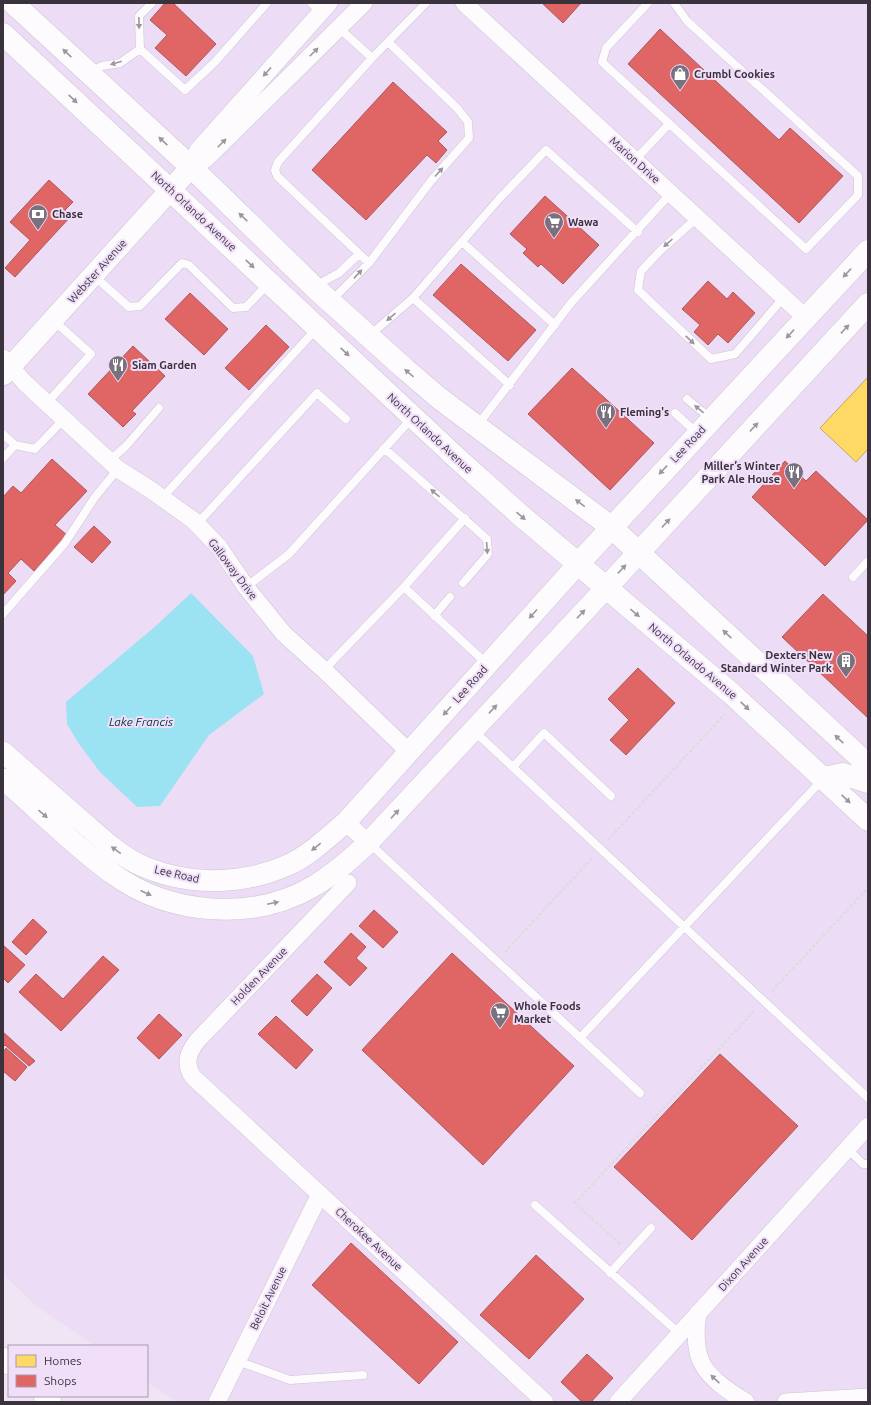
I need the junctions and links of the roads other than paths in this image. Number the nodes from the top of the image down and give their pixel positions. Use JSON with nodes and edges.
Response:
{"nodes":[{"id":1,"x":13,"y":3,"type":"edge"},
{"id":2,"x":152,"y":3,"type":"edge"},
{"id":3,"x":267,"y":3,"type":"edge"},
{"id":4,"x":364,"y":3,"type":"edge"},
{"id":5,"x":426,"y":3,"type":"edge"},
{"id":6,"x":464,"y":3,"type":"edge"},
{"id":7,"x":648,"y":3,"type":"edge"},
{"id":8,"x":674,"y":3,"type":"edge"},
{"id":9,"x":320,"y":6,"type":"edge"},
{"id":10,"x":339,"y":28,"type":"junction"},
{"id":11,"x":3,"y":34,"type":"edge"},
{"id":12,"x":388,"y":42,"type":"junction"},
{"id":13,"x":140,"y":48,"type":"junction"},
{"id":14,"x":372,"y":58,"type":"junction"},
{"id":15,"x":90,"y":73,"type":"junction"},
{"id":16,"x":669,"y":124,"type":"junction"},
{"id":17,"x":634,"y":160,"type":"junction"},
{"id":18,"x":192,"y":167,"type":"junction"},
{"id":19,"x":170,"y":189,"type":"junction"},
{"id":20,"x":671,"y":193,"type":"junction"},
{"id":21,"x":698,"y":217,"type":"junction"},
{"id":22,"x":638,"y":232,"type":"junction"},
{"id":23,"x":462,"y":242,"type":"junction"},
{"id":24,"x":868,"y":250,"type":"edge"},
{"id":25,"x":359,"y":254,"type":"junction"},
{"id":26,"x":369,"y":263,"type":"junction"},
{"id":27,"x":93,"y":275,"type":"junction"},
{"id":28,"x":270,"y":282,"type":"junction"},
{"id":29,"x":314,"y":287,"type":"junction"},
{"id":30,"x":784,"y":297,"type":"junction"},
{"id":31,"x":413,"y":298,"type":"junction"},
{"id":32,"x":330,"y":302,"type":"junction"},
{"id":33,"x":868,"y":304,"type":"edge"},
{"id":34,"x":805,"y":317,"type":"junction"},
{"id":35,"x":53,"y":320,"type":"junction"},
{"id":36,"x":554,"y":325,"type":"junction"},
{"id":37,"x":317,"y":327,"type":"junction"},
{"id":38,"x":368,"y":336,"type":"junction"},
{"id":39,"x":6,"y":366,"type":"edge"},
{"id":40,"x":510,"y":385,"type":"junction"},
{"id":41,"x":687,"y":399,"type":"dead end"},
{"id":42,"x":46,"y":403,"type":"junction"},
{"id":43,"x":159,"y":408,"type":"dead end"},
{"id":44,"x":675,"y":413,"type":"dead end"},
{"id":45,"x":413,"y":416,"type":"junction"},
{"id":46,"x":346,"y":419,"type":"dead end"},
{"id":47,"x":64,"y":420,"type":"junction"},
{"id":48,"x":704,"y":426,"type":"junction"},
{"id":49,"x":477,"y":427,"type":"junction"},
{"id":50,"x":3,"y":434,"type":"edge"},
{"id":51,"x":15,"y":445,"type":"junction"},
{"id":52,"x":384,"y":448,"type":"junction"},
{"id":53,"x":3,"y":458,"type":"edge"},
{"id":54,"x":113,"y":465,"type":"junction"},
{"id":55,"x":162,"y":498,"type":"junction"},
{"id":56,"x":465,"y":518,"type":"junction"},
{"id":57,"x":197,"y":524,"type":"junction"},
{"id":58,"x":611,"y":527,"type":"junction"},
{"id":59,"x":639,"y":551,"type":"junction"},
{"id":60,"x":868,"y":561,"type":"edge"},
{"id":61,"x":578,"y":564,"type":"junction"},
{"id":62,"x":853,"y":577,"type":"dead end"},
{"id":63,"x":463,"y":583,"type":"dead end"},
{"id":64,"x":246,"y":587,"type":"junction"},
{"id":65,"x":404,"y":587,"type":"junction"},
{"id":66,"x":606,"y":588,"type":"junction"},
{"id":67,"x":450,"y":597,"type":"dead end"},
{"id":68,"x":3,"y":614,"type":"edge"},
{"id":69,"x":434,"y":616,"type":"junction"},
{"id":70,"x":488,"y":665,"type":"junction"},
{"id":71,"x":324,"y":670,"type":"junction"},
{"id":72,"x":473,"y":730,"type":"junction"},
{"id":73,"x":3,"y":752,"type":"edge"},
{"id":74,"x":409,"y":752,"type":"junction"},
{"id":75,"x":868,"y":765,"type":"edge"},
{"id":76,"x":513,"y":767,"type":"junction"},
{"id":77,"x":823,"y":778,"type":"junction"},
{"id":78,"x":868,"y":782,"type":"edge"},
{"id":79,"x":17,"y":783,"type":"edge"},
{"id":80,"x":611,"y":796,"type":"dead end"},
{"id":81,"x":868,"y":820,"type":"edge"},
{"id":82,"x":346,"y":822,"type":"junction"},
{"id":83,"x":368,"y":843,"type":"junction"},
{"id":84,"x":348,"y":883,"type":"dead end"},
{"id":85,"x":684,"y":927,"type":"junction"},
{"id":86,"x":580,"y":1038,"type":"junction"},
{"id":87,"x":192,"y":1077,"type":"joint"},
{"id":88,"x":640,"y":1093,"type":"dead end"},
{"id":89,"x":868,"y":1098,"type":"edge"},
{"id":90,"x":868,"y":1126,"type":"edge"},
{"id":91,"x":848,"y":1149,"type":"junction"},
{"id":92,"x":868,"y":1164,"type":"edge"},
{"id":93,"x":320,"y":1194,"type":"junction"},
{"id":94,"x":535,"y":1206,"type":"dead end"},
{"id":95,"x":650,"y":1228,"type":"dead end"},
{"id":96,"x":610,"y":1273,"type":"junction"},
{"id":97,"x":698,"y":1313,"type":"junction"},
{"id":98,"x":680,"y":1334,"type":"junction"},
{"id":99,"x":237,"y":1362,"type":"junction"},
{"id":100,"x":363,"y":1375,"type":"dead end"},
{"id":101,"x":866,"y":1398,"type":"edge"},
{"id":102,"x":812,"y":1401,"type":"edge"},
{"id":103,"x":217,"y":1402,"type":"edge"},
{"id":104,"x":545,"y":1402,"type":"edge"},
{"id":105,"x":618,"y":1402,"type":"edge"},
{"id":106,"x":746,"y":1402,"type":"edge"},
{"id":107,"x":786,"y":1402,"type":"edge"}],
"edges":[{"from":15,"to":1,"type":"main road","one_way":true},
{"from":2,"to":13,"type":"lane","one_way":true},
{"from":3,"to":13,"type":"lane"},
{"from":4,"to":10,"type":"street"},
{"from":5,"to":12,"type":"lane"},
{"from":6,"to":17,"type":"street","name":"Marion Drive"},
{"from":7,"to":16,"type":"lane"},
{"from":8,"to":16,"type":"lane"},
{"from":9,"to":10,"type":"street"},
{"from":9,"to":18,"type":"street","one_way":true},
{"from":10,"to":14,"type":"lane"},
{"from":18,"to":10,"type":"street","one_way":true},
{"from":11,"to":19,"type":"main road","name":"North Orlando Avenue","one_way":true},
{"from":12,"to":14,"type":"lane"},
{"from":26,"to":12,"type":"lane","one_way":true},
{"from":13,"to":15,"type":"lane","one_way":true},
{"from":14,"to":25,"type":"lane"},
{"from":18,"to":15,"type":"main road","one_way":true},
{"from":16,"to":17,"type":"lane"},
{"from":17,"to":20,"type":"street","name":"Marion Drive"},
{"from":18,"to":19,"type":"street","name":"Webster Avenue"},
{"from":29,"to":18,"type":"main road","one_way":true},
{"from":19,"to":27,"type":"street","name":"Webster Avenue"},
{"from":19,"to":28,"type":"main road","name":"North Orlando Avenue","one_way":true},
{"from":20,"to":21,"type":"street","name":"Marion Drive"},
{"from":20,"to":22,"type":"lane"},
{"from":21,"to":30,"type":"street","name":"Marion Drive"},
{"from":21,"to":30,"type":"lane","one_way":true},
{"from":22,"to":23,"type":"lane"},
{"from":22,"to":36,"type":"lane"},
{"from":23,"to":31,"type":"lane"},
{"from":23,"to":36,"type":"lane"},
{"from":24,"to":34,"type":"main road","name":"Lee Road","one_way":true},
{"from":25,"to":26,"type":"lane"},
{"from":25,"to":29,"type":"lane"},
{"from":32,"to":26,"type":"lane","one_way":true},
{"from":27,"to":28,"type":"lane"},
{"from":27,"to":35,"type":"street","name":"Webster Avenue"},
{"from":28,"to":37,"type":"main road","name":"North Orlando Avenue"},
{"from":29,"to":32,"type":"main road"},
{"from":30,"to":34,"type":"street","name":"Marion Drive"},
{"from":31,"to":38,"type":"lane","one_way":true},
{"from":31,"to":40,"type":"lane"},
{"from":32,"to":38,"type":"main road"},
{"from":59,"to":33,"type":"main road","name":"Lee Road","one_way":true},
{"from":34,"to":48,"type":"main road","name":"Lee Road","one_way":true},
{"from":35,"to":39,"type":"street","name":"Webster Avenue"},
{"from":35,"to":42,"type":"lane"},
{"from":36,"to":40,"type":"lane"},
{"from":37,"to":45,"type":"main road","name":"North Orlando Avenue","one_way":true},
{"from":37,"to":55,"type":"lane"},
{"from":49,"to":38,"type":"main road","one_way":true},
{"from":39,"to":42,"type":"street","name":"Galloway Drive"},
{"from":40,"to":49,"type":"lane"},
{"from":48,"to":41,"type":"lane","one_way":true},
{"from":42,"to":47,"type":"street","name":"Galloway Drive"},
{"from":43,"to":54,"type":"lane"},
{"from":44,"to":48,"type":"lane"},
{"from":45,"to":52,"type":"lane"},
{"from":45,"to":61,"type":"main road","name":"North Orlando Avenue","one_way":true},
{"from":46,"to":57,"type":"lane"},
{"from":47,"to":51,"type":"lane"},
{"from":47,"to":54,"type":"street","name":"Galloway Drive"},
{"from":48,"to":58,"type":"main road","name":"Lee Road","one_way":true},
{"from":58,"to":49,"type":"main road","one_way":true},
{"from":50,"to":51,"type":"lane"},
{"from":51,"to":53,"type":"lane"},
{"from":56,"to":52,"type":"lane","one_way":true},
{"from":52,"to":64,"type":"lane"},
{"from":54,"to":55,"type":"street","name":"Galloway Drive"},
{"from":54,"to":68,"type":"lane"},
{"from":55,"to":57,"type":"street","name":"Galloway Drive"},
{"from":56,"to":63,"type":"lane","one_way":true},
{"from":56,"to":65,"type":"lane"},
{"from":57,"to":64,"type":"street","name":"Galloway Drive"},
{"from":58,"to":59,"type":"main road"},
{"from":58,"to":61,"type":"main road","name":"Lee Road"},
{"from":66,"to":59,"type":"main road","name":"Lee Road","one_way":true},
{"from":75,"to":59,"type":"main road","one_way":true},
{"from":60,"to":62,"type":"lane"},
{"from":61,"to":66,"type":"main road","name":"North Orlando Avenue"},
{"from":61,"to":70,"type":"street","name":"Lee Road","one_way":true},
{"from":64,"to":71,"type":"street","name":"Galloway Drive"},
{"from":65,"to":69,"type":"lane"},
{"from":65,"to":71,"type":"lane"},
{"from":72,"to":66,"type":"street","name":"Lee Road","one_way":true},
{"from":66,"to":77,"type":"main road","name":"North Orlando Avenue","one_way":true},
{"from":67,"to":69,"type":"lane"},
{"from":69,"to":70,"type":"lane"},
{"from":70,"to":74,"type":"street","name":"Lee Road","one_way":true},
{"from":71,"to":74,"type":"street","name":"Galloway Drive"},
{"from":72,"to":76,"type":"lane"},
{"from":83,"to":72,"type":"street","name":"Lee Road","one_way":true},
{"from":73,"to":79,"type":"street","name":"Lee Road"},
{"from":74,"to":82,"type":"street","name":"Lee Road"},
{"from":76,"to":80,"type":"lane"},
{"from":76,"to":85,"type":"lane"},
{"from":77,"to":78,"type":"main road"},
{"from":77,"to":81,"type":"main road","name":"North Orlando Avenue","one_way":true},
{"from":77,"to":85,"type":"lane"},
{"from":82,"to":79,"type":"street","name":"Lee Road","one_way":true},
{"from":79,"to":83,"type":"street","name":"Lee Road","one_way":true},
{"from":82,"to":83,"type":"street"},
{"from":83,"to":86,"type":"lane"},
{"from":84,"to":87,"type":"street","name":"Holden Avenue"},
{"from":85,"to":86,"type":"lane"},
{"from":85,"to":89,"type":"lane"},
{"from":86,"to":88,"type":"lane"},
{"from":87,"to":93,"type":"street","name":"Cherokee Avenue"},
{"from":90,"to":91,"type":"street","name":"Dixon Avenue"},
{"from":91,"to":92,"type":"lane"},
{"from":91,"to":97,"type":"street","name":"Dixon Avenue"},
{"from":93,"to":99,"type":"street","name":"Beloit Avenue"},
{"from":93,"to":104,"type":"street","name":"Cherokee Avenue"},
{"from":94,"to":96,"type":"lane"},
{"from":95,"to":96,"type":"lane"},
{"from":96,"to":98,"type":"lane"},
{"from":97,"to":98,"type":"street","name":"Dixon Avenue"},
{"from":106,"to":97,"type":"street","one_way":true},
{"from":98,"to":105,"type":"street","name":"Dixon Avenue"},
{"from":99,"to":100,"type":"lane"},
{"from":99,"to":103,"type":"street","name":"Beloit Avenue"},
{"from":101,"to":102,"type":"street"},
{"from":102,"to":107,"type":"street"}]}
